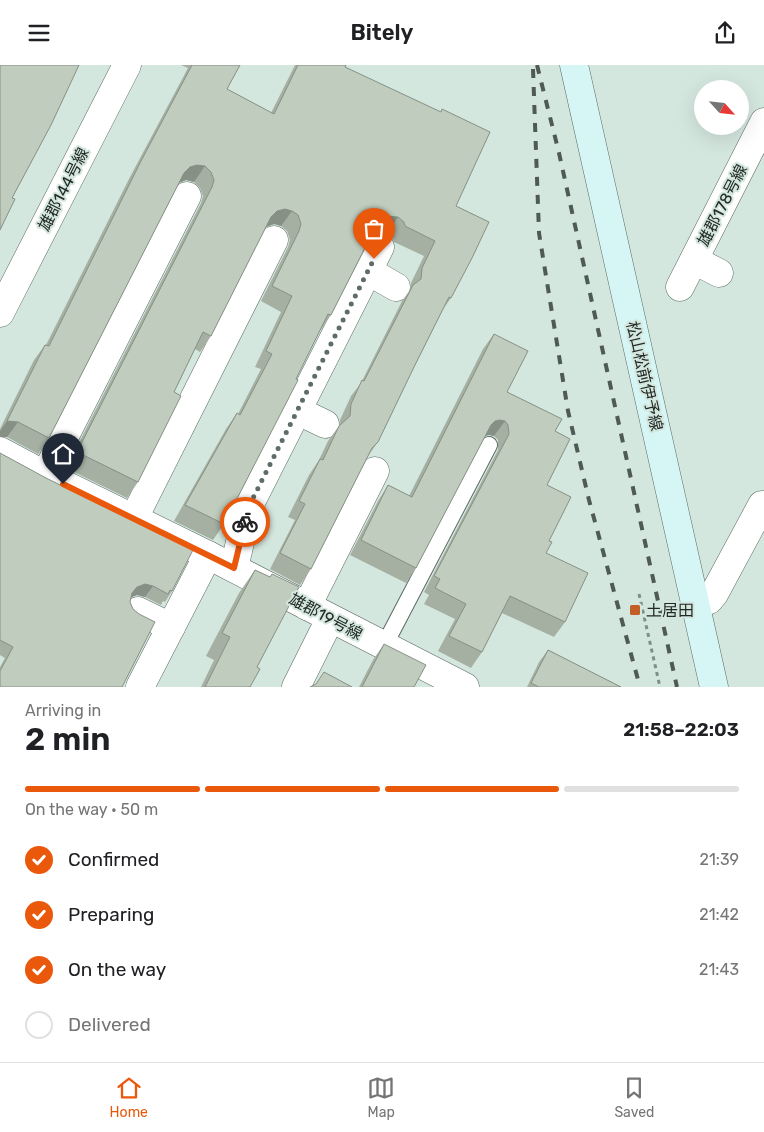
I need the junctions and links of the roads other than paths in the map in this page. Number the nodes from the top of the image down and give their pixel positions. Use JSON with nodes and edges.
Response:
{"nodes":[{"id":1,"x":127,"y":65,"type":"edge"},
{"id":2,"x":574,"y":65,"type":"edge"},
{"id":3,"x":763,"y":127,"type":"edge"},
{"id":4,"x":187,"y":196,"type":"dead end"},
{"id":5,"x":274,"y":240,"type":"dead end"},
{"id":6,"x":380,"y":247,"type":"dead end"},
{"id":7,"x":694,"y":260,"type":"junction"},
{"id":8,"x":368,"y":271,"type":"junction"},
{"id":9,"x":719,"y":273,"type":"dead end"},
{"id":10,"x":396,"y":287,"type":"dead end"},
{"id":11,"x":680,"y":287,"type":"dead end"},
{"id":12,"x":0,"y":313,"type":"edge"},
{"id":13,"x":298,"y":411,"type":"junction"},
{"id":14,"x":325,"y":424,"type":"dead end"},
{"id":15,"x":489,"y":445,"type":"edge"},
{"id":16,"x":0,"y":451,"type":"edge"},
{"id":17,"x":375,"y":471,"type":"dead end"},
{"id":18,"x":46,"y":475,"type":"junction"},
{"id":19,"x":762,"y":505,"type":"dead end"},
{"id":20,"x":134,"y":519,"type":"junction"},
{"id":21,"x":208,"y":555,"type":"junction"},
{"id":22,"x":234,"y":568,"type":"junction"},
{"id":23,"x":695,"y":605,"type":"junction"},
{"id":24,"x":307,"y":606,"type":"junction"},
{"id":25,"x":138,"y":611,"type":"edge"},
{"id":26,"x":330,"y":619,"type":"junction"},
{"id":27,"x":171,"y":627,"type":"junction"},
{"id":28,"x":384,"y":646,"type":"junction"},
{"id":29,"x":140,"y":687,"type":"edge"},
{"id":30,"x":296,"y":687,"type":"edge"},
{"id":31,"x":465,"y":687,"type":"edge"},
{"id":32,"x":714,"y":687,"type":"edge"}],
"edges":[{"from":1,"to":12,"type":"street","name":"雄郡144号線"},
{"from":2,"to":23,"type":"main road","name":"松山松前伊予線"},
{"from":3,"to":7,"type":"street","name":"雄郡178号線"},
{"from":4,"to":18,"type":"street"},
{"from":5,"to":20,"type":"street"},
{"from":6,"to":8,"type":"street"},
{"from":7,"to":9,"type":"street"},
{"from":7,"to":11,"type":"street","name":"雄郡178号線"},
{"from":8,"to":10,"type":"street"},
{"from":8,"to":13,"type":"street"},
{"from":13,"to":14,"type":"street"},
{"from":13,"to":22,"type":"street"},
{"from":15,"to":28,"type":"lane"},
{"from":16,"to":18,"type":"street","name":"雄郡19号線"},
{"from":17,"to":24,"type":"street"},
{"from":18,"to":20,"type":"street","name":"雄郡19号線"},
{"from":19,"to":23,"type":"street"},
{"from":20,"to":21,"type":"street","name":"雄郡19号線"},
{"from":21,"to":22,"type":"street","name":"雄郡19号線"},
{"from":21,"to":27,"type":"street"},
{"from":22,"to":24,"type":"street","name":"雄郡19号線"},
{"from":23,"to":32,"type":"main road","name":"松山松前伊予線"},
{"from":24,"to":26,"type":"street","name":"雄郡19号線"},
{"from":25,"to":27,"type":"street"},
{"from":26,"to":28,"type":"street","name":"雄郡19号線"},
{"from":26,"to":30,"type":"street"},
{"from":27,"to":29,"type":"street"},
{"from":28,"to":31,"type":"street","name":"雄郡19号線"}]}
